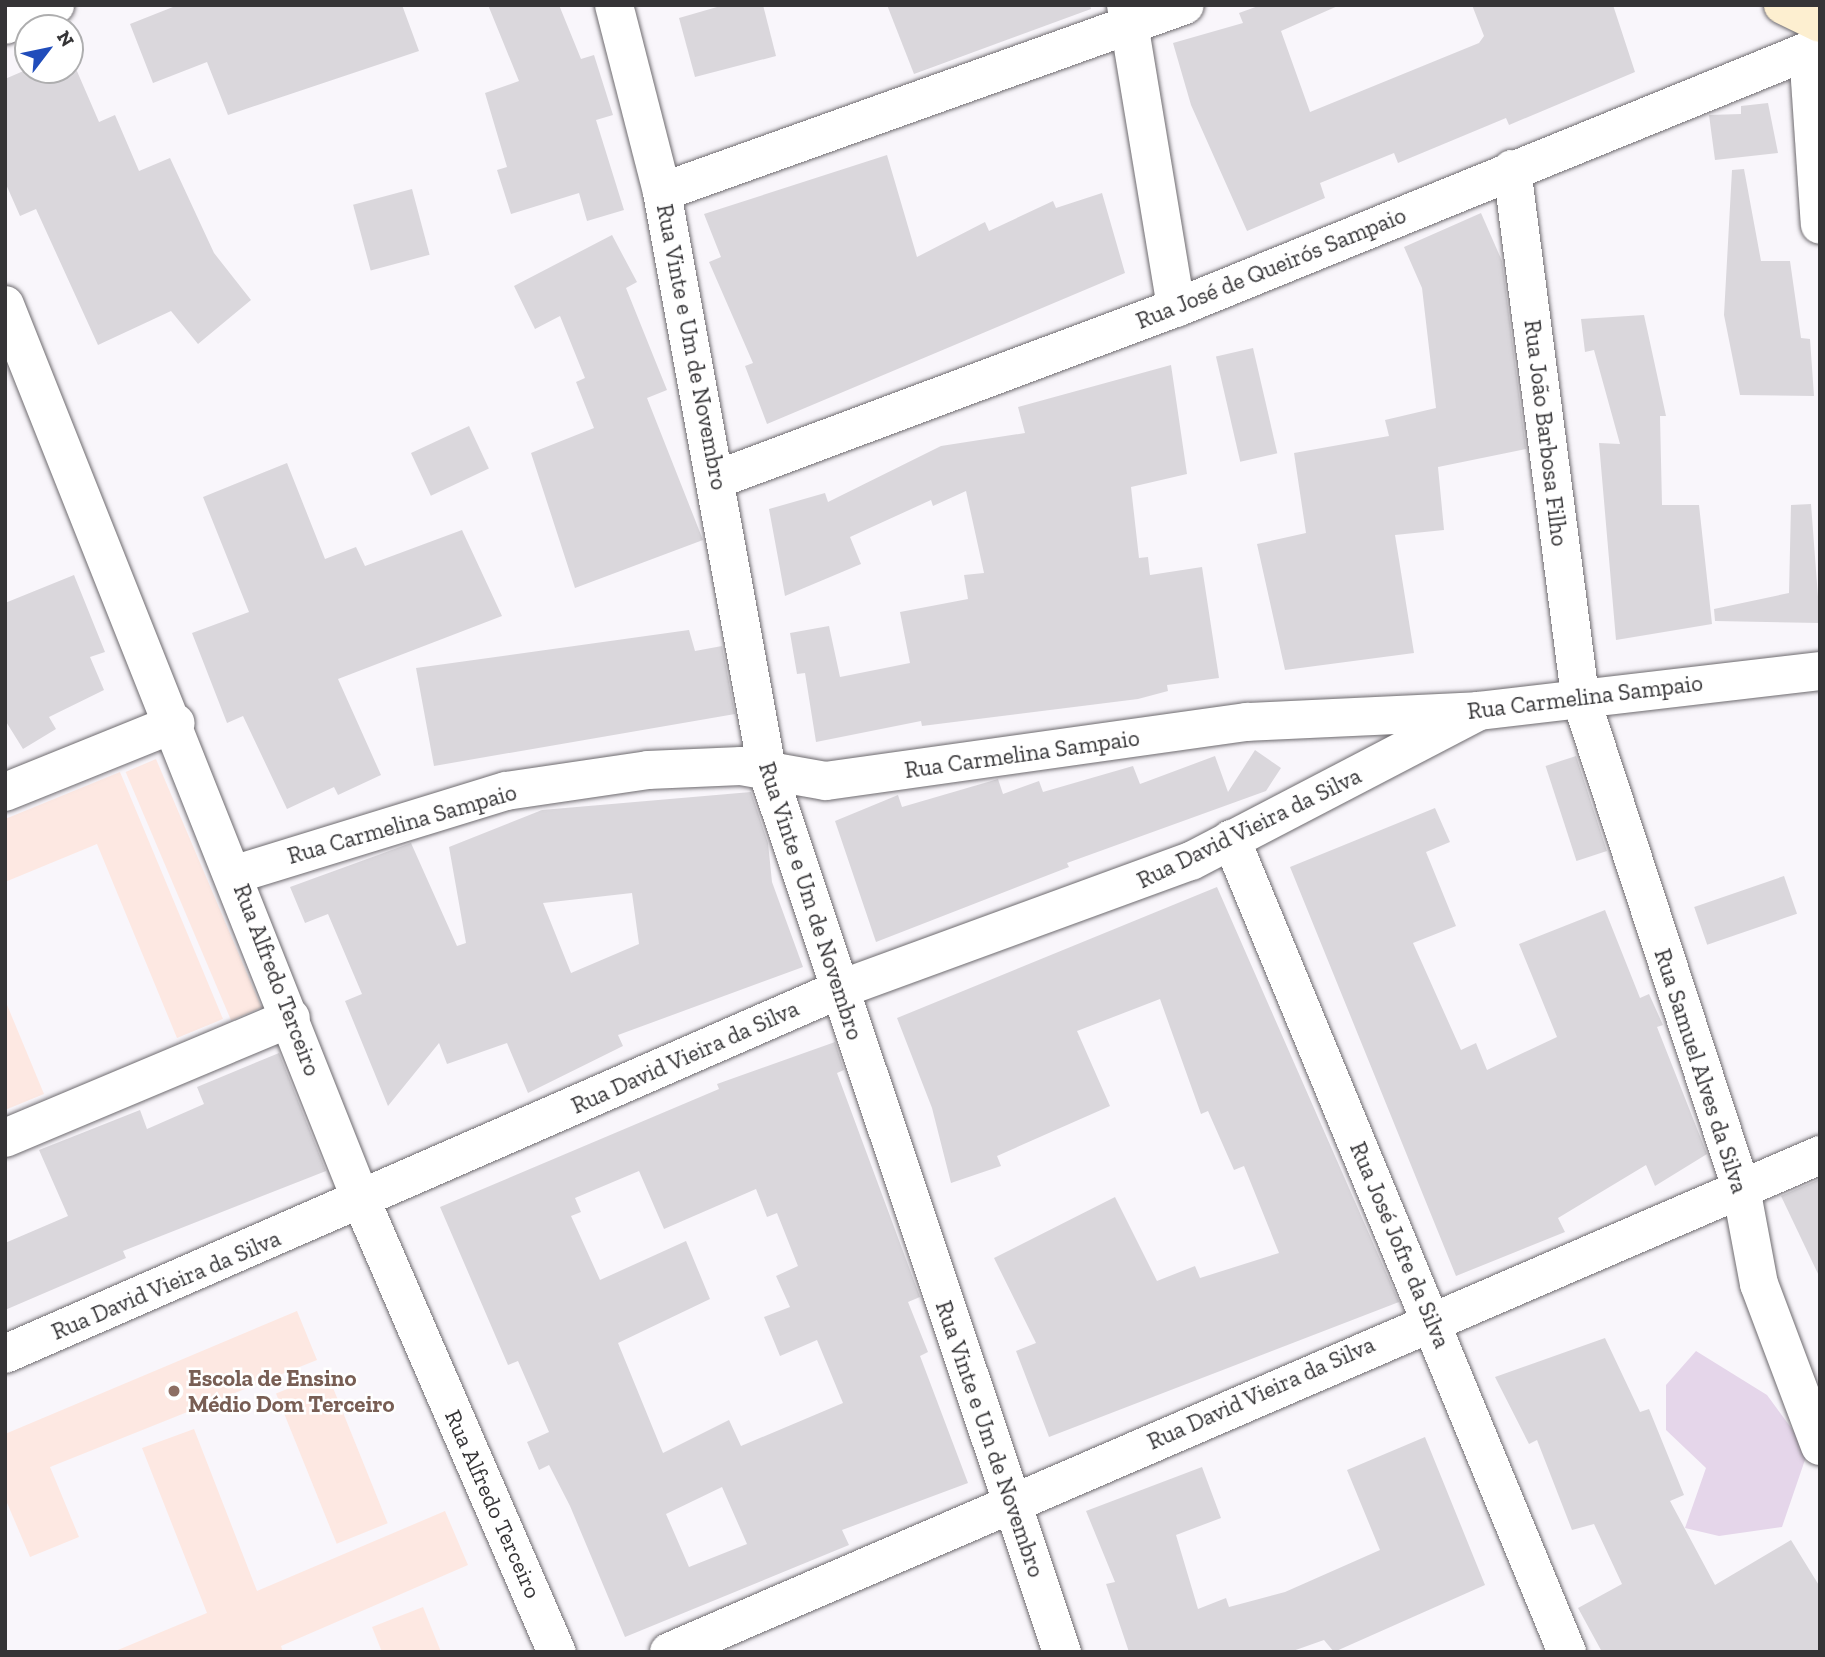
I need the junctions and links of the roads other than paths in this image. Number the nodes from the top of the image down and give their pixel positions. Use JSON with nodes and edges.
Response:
{"nodes":[{"id":1,"x":55,"y":5,"type":"edge"},
{"id":2,"x":614,"y":5,"type":"edge"},
{"id":3,"x":1185,"y":5,"type":"edge"},
{"id":4,"x":1783,"y":5,"type":"edge"},
{"id":5,"x":1127,"y":14,"type":"edge"},
{"id":6,"x":5,"y":25,"type":"edge"},
{"id":7,"x":1816,"y":40,"type":"edge"},
{"id":8,"x":1512,"y":169,"type":"junction"},
{"id":9,"x":663,"y":192,"type":"junction"},
{"id":10,"x":1820,"y":225,"type":"edge"},
{"id":11,"x":5,"y":305,"type":"edge"},
{"id":12,"x":1176,"y":308,"type":"junction"},
{"id":13,"x":718,"y":479,"type":"junction"},
{"id":14,"x":1820,"y":671,"type":"edge"},
{"id":15,"x":1580,"y":696,"type":"junction"},
{"id":16,"x":1479,"y":711,"type":"junction"},
{"id":17,"x":176,"y":723,"type":"junction"},
{"id":18,"x":767,"y":770,"type":"junction"},
{"id":19,"x":5,"y":792,"type":"edge"},
{"id":20,"x":1231,"y":839,"type":"junction"},
{"id":21,"x":236,"y":874,"type":"junction"},
{"id":22,"x":838,"y":990,"type":"junction"},
{"id":23,"x":291,"y":1018,"type":"junction"},
{"id":24,"x":5,"y":1138,"type":"edge"},
{"id":25,"x":1820,"y":1155,"type":"edge"},
{"id":26,"x":1741,"y":1188,"type":"junction"},
{"id":27,"x":361,"y":1200,"type":"junction"},
{"id":28,"x":1431,"y":1318,"type":"junction"},
{"id":29,"x":5,"y":1354,"type":"edge"},
{"id":30,"x":1820,"y":1446,"type":"edge"},
{"id":31,"x":1012,"y":1503,"type":"junction"},
{"id":32,"x":557,"y":1652,"type":"edge"},
{"id":33,"x":669,"y":1652,"type":"edge"},
{"id":34,"x":1062,"y":1652,"type":"edge"},
{"id":35,"x":1567,"y":1652,"type":"edge"}],
"edges":[{"from":1,"to":6,"type":"street"},
{"from":2,"to":9,"type":"street","name":"Rua Vinte e Um de Novembro"},
{"from":3,"to":5,"type":"street"},
{"from":4,"to":7,"type":"main road"},
{"from":5,"to":9,"type":"street"},
{"from":5,"to":12,"type":"street"},
{"from":7,"to":8,"type":"street","name":"Rua José de Queirós Sampaio"},
{"from":7,"to":10,"type":"street"},
{"from":8,"to":12,"type":"street","name":"Rua José de Queirós Sampaio"},
{"from":8,"to":15,"type":"street","name":"Rua João Barbosa Filho"},
{"from":9,"to":13,"type":"street","name":"Rua Vinte e Um de Novembro"},
{"from":11,"to":17,"type":"street","name":"Rua Alfredo Terceiro"},
{"from":12,"to":13,"type":"street","name":"Rua José de Queirós Sampaio"},
{"from":13,"to":18,"type":"street","name":"Rua Vinte e Um de Novembro"},
{"from":14,"to":15,"type":"street","name":"Rua Carmelina Sampaio"},
{"from":15,"to":16,"type":"street","name":"Rua Carmelina Sampaio"},
{"from":15,"to":26,"type":"street","name":"Rua Samuel Alves da Silva"},
{"from":16,"to":18,"type":"street","name":"Rua Carmelina Sampaio"},
{"from":16,"to":20,"type":"street","name":"Rua David Vieira da Silva"},
{"from":17,"to":19,"type":"street"},
{"from":17,"to":21,"type":"street","name":"Rua Alfredo Terceiro"},
{"from":18,"to":21,"type":"street","name":"Rua Carmelina Sampaio"},
{"from":18,"to":22,"type":"street","name":"Rua Vinte e Um de Novembro"},
{"from":20,"to":22,"type":"street","name":"Rua David Vieira da Silva"},
{"from":20,"to":28,"type":"street","name":"Rua José Jofre da Silva"},
{"from":21,"to":23,"type":"street","name":"Rua Alfredo Terceiro"},
{"from":22,"to":27,"type":"street","name":"Rua David Vieira da Silva"},
{"from":22,"to":31,"type":"street","name":"Rua Vinte e Um de Novembro"},
{"from":23,"to":24,"type":"street"},
{"from":23,"to":27,"type":"street","name":"Rua Alfredo Terceiro"},
{"from":25,"to":26,"type":"street","name":"Rua David Vieira da Silva"},
{"from":26,"to":28,"type":"street","name":"Rua David Vieira da Silva"},
{"from":26,"to":30,"type":"street","name":"Rua Samuel Alves da Silva"},
{"from":27,"to":29,"type":"street","name":"Rua David Vieira da Silva"},
{"from":27,"to":32,"type":"street","name":"Rua Alfredo Terceiro"},
{"from":28,"to":31,"type":"street","name":"Rua David Vieira da Silva"},
{"from":28,"to":35,"type":"street","name":"Rua José Jofre da Silva"},
{"from":31,"to":33,"type":"street","name":"Rua David Vieira da Silva"},
{"from":31,"to":34,"type":"street","name":"Rua Vinte e Um de Novembro"}]}
